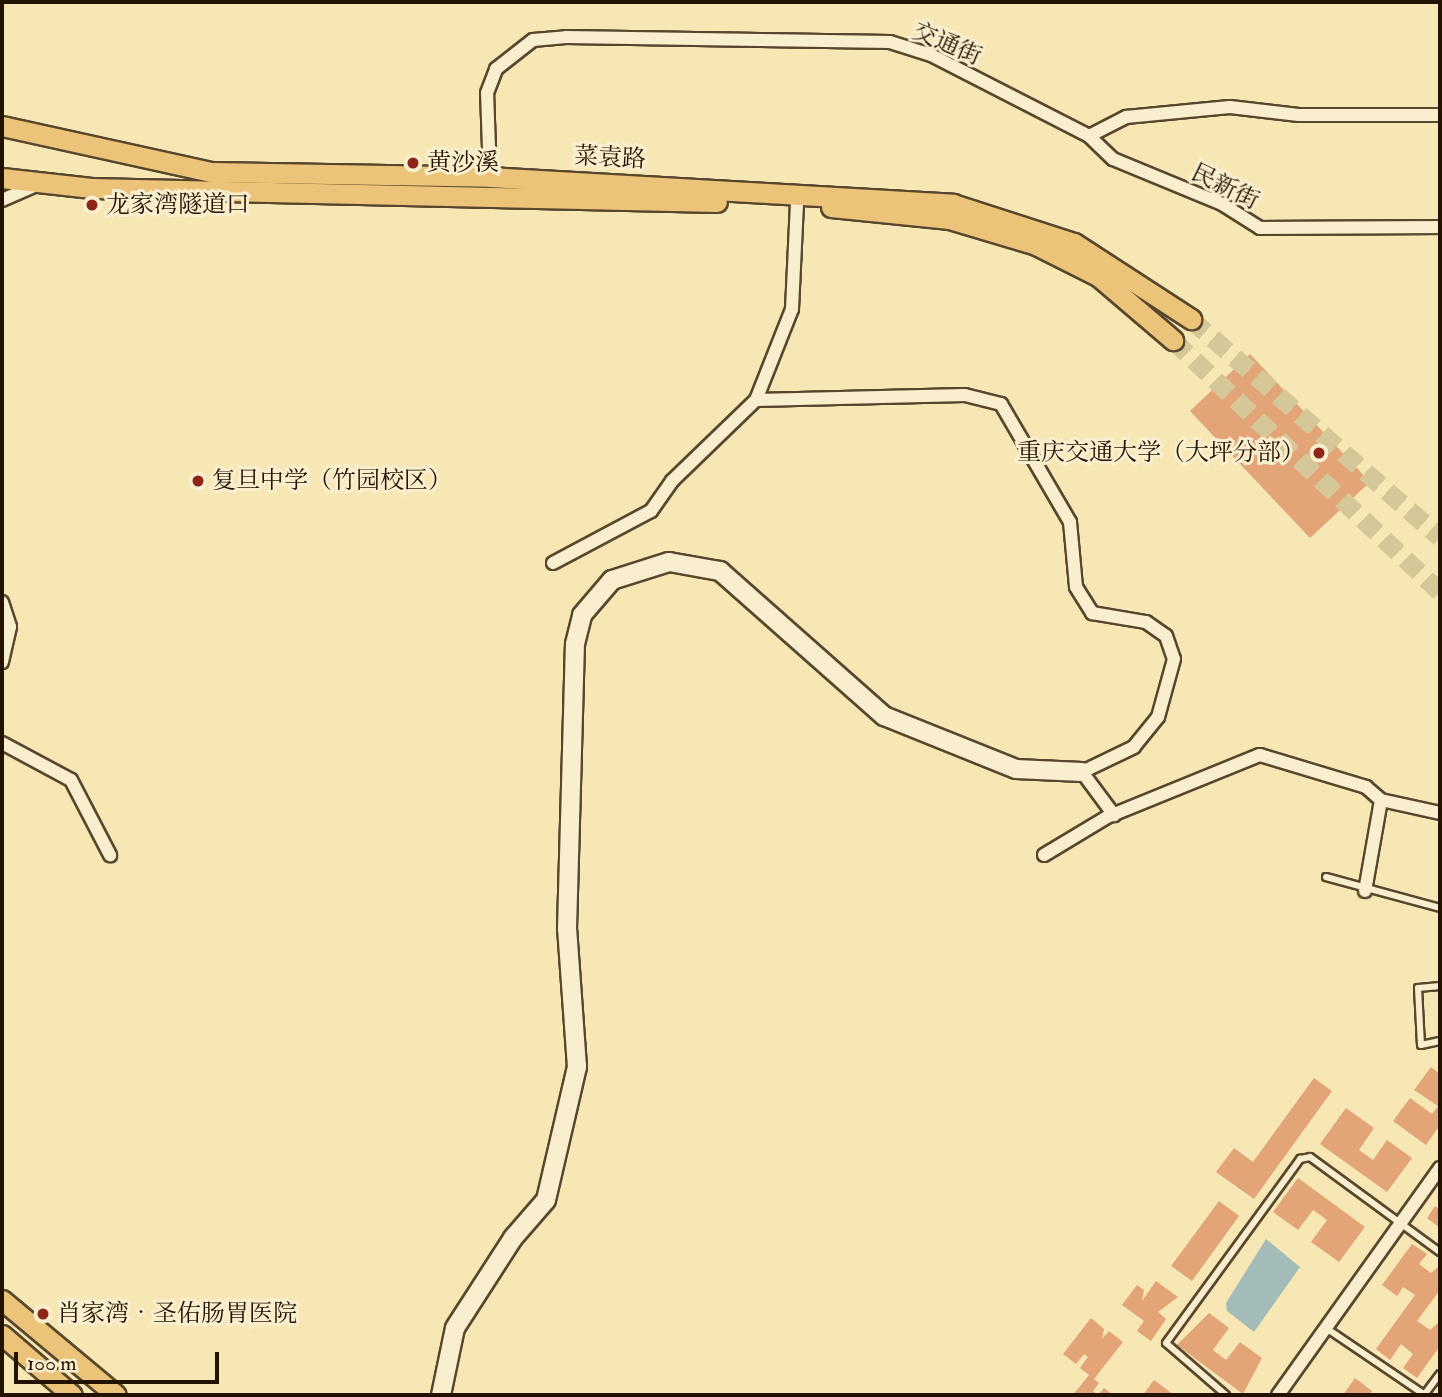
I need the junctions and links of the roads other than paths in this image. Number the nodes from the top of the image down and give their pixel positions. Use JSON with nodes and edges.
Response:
{"nodes":[{"id":1,"x":1440,"y":115,"type":"edge"},
{"id":2,"x":2,"y":126,"type":"edge"},
{"id":3,"x":1089,"y":136,"type":"junction"},
{"id":4,"x":490,"y":177,"type":"junction"},
{"id":5,"x":2,"y":178,"type":"edge"},
{"id":6,"x":40,"y":184,"type":"junction"},
{"id":7,"x":2,"y":200,"type":"edge"},
{"id":8,"x":797,"y":204,"type":"junction"},
{"id":9,"x":1440,"y":228,"type":"edge"},
{"id":10,"x":1191,"y":319,"type":"tunnel mouth"},
{"id":11,"x":1173,"y":340,"type":"tunnel mouth"},
{"id":12,"x":756,"y":400,"type":"junction"},
{"id":13,"x":553,"y":563,"type":"dead end"},
{"id":14,"x":2,"y":602,"type":"edge"},
{"id":15,"x":2,"y":662,"type":"edge"},
{"id":16,"x":2,"y":743,"type":"edge"},
{"id":17,"x":1082,"y":772,"type":"junction"},
{"id":18,"x":1381,"y":800,"type":"junction"},
{"id":19,"x":1440,"y":813,"type":"edge"},
{"id":20,"x":1114,"y":816,"type":"junction"},
{"id":21,"x":110,"y":855,"type":"dead end"},
{"id":22,"x":1044,"y":855,"type":"dead end"},
{"id":23,"x":1326,"y":877,"type":"dead end"},
{"id":24,"x":1365,"y":891,"type":"junction"},
{"id":25,"x":1440,"y":908,"type":"edge"},
{"id":26,"x":1440,"y":986,"type":"edge"},
{"id":27,"x":1440,"y":1041,"type":"edge"},
{"id":28,"x":1440,"y":1168,"type":"edge"},
{"id":29,"x":1402,"y":1221,"type":"junction"},
{"id":30,"x":1440,"y":1252,"type":"edge"},
{"id":31,"x":2,"y":1300,"type":"edge"},
{"id":32,"x":1326,"y":1328,"type":"junction"},
{"id":33,"x":2,"y":1335,"type":"edge"},
{"id":34,"x":1440,"y":1374,"type":"edge"},
{"id":35,"x":72,"y":1395,"type":"edge"},
{"id":36,"x":116,"y":1395,"type":"edge"},
{"id":37,"x":441,"y":1395,"type":"edge"},
{"id":38,"x":1226,"y":1395,"type":"edge"},
{"id":39,"x":1278,"y":1395,"type":"edge"},
{"id":40,"x":1425,"y":1395,"type":"edge"}],
"edges":[{"from":1,"to":3,"type":"street"},
{"from":2,"to":4,"type":"main road","name":"菜袁路"},
{"from":3,"to":4,"type":"street","name":"交通街"},
{"from":3,"to":9,"type":"street","name":"民新街"},
{"from":4,"to":10,"type":"main road","name":"菜袁路"},
{"from":5,"to":6,"type":"main road","name":"菜袁路"},
{"from":6,"to":7,"type":"street"},
{"from":6,"to":8,"type":"main road","name":"菜袁路"},
{"from":8,"to":11,"type":"main road","name":"菜袁路"},
{"from":8,"to":12,"type":"street"},
{"from":12,"to":13,"type":"street"},
{"from":12,"to":17,"type":"street"},
{"from":14,"to":15,"type":"street"},
{"from":16,"to":21,"type":"street"},
{"from":17,"to":20,"type":"street"},
{"from":17,"to":37,"type":"street"},
{"from":18,"to":19,"type":"street"},
{"from":18,"to":20,"type":"street"},
{"from":18,"to":24,"type":"street"},
{"from":20,"to":22,"type":"street"},
{"from":23,"to":24,"type":"lane"},
{"from":24,"to":25,"type":"lane"},
{"from":26,"to":27,"type":"lane"},
{"from":28,"to":29,"type":"street"},
{"from":29,"to":30,"type":"lane"},
{"from":29,"to":32,"type":"street"},
{"from":29,"to":38,"type":"lane"},
{"from":31,"to":36,"type":"main road"},
{"from":32,"to":39,"type":"street"},
{"from":32,"to":40,"type":"lane"},
{"from":33,"to":35,"type":"main road"},
{"from":34,"to":40,"type":"lane"}]}
